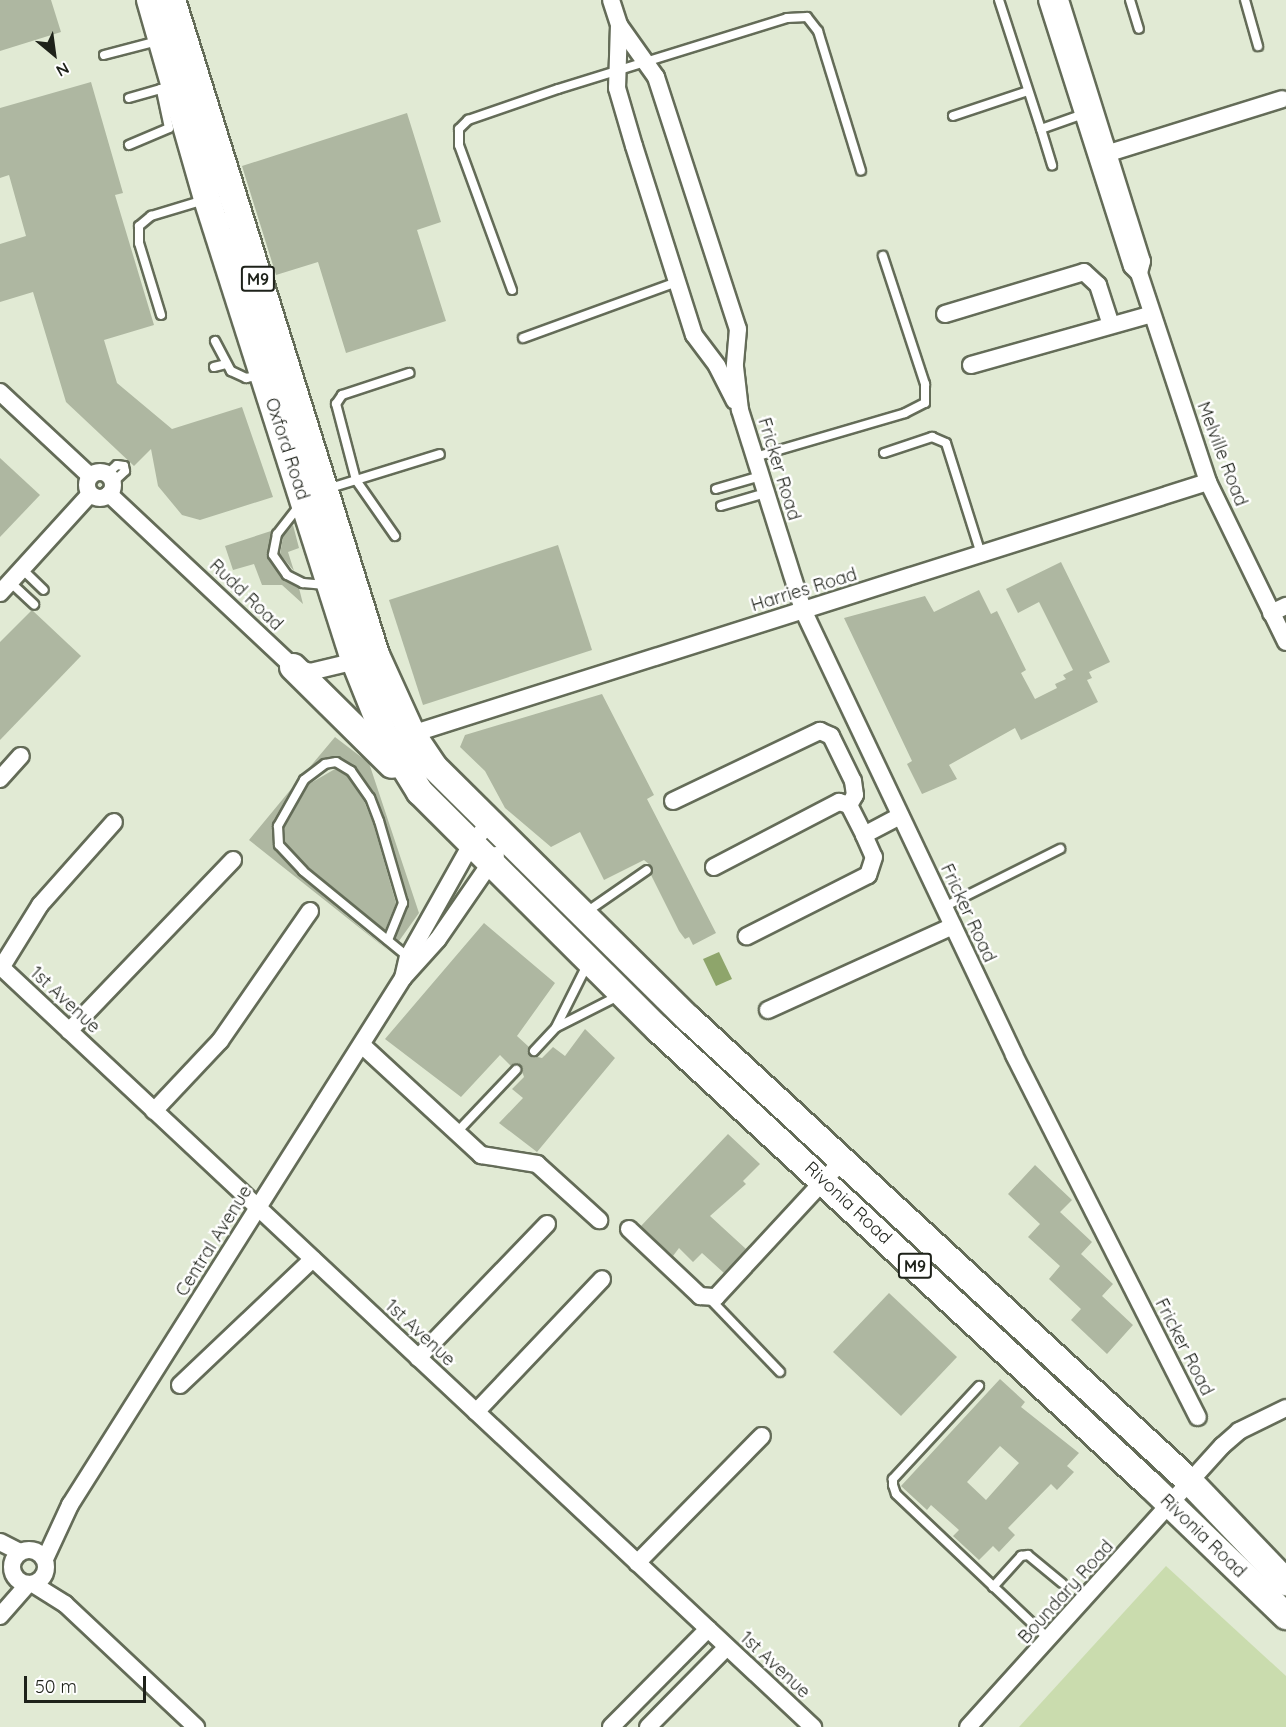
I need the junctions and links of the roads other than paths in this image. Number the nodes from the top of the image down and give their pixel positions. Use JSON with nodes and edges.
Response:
{"nodes":[{"id":1,"x":150,"y":0,"type":"edge"},
{"id":2,"x":172,"y":0,"type":"edge"},
{"id":3,"x":611,"y":0,"type":"edge"},
{"id":4,"x":999,"y":0,"type":"edge"},
{"id":5,"x":1047,"y":0,"type":"edge"},
{"id":6,"x":1060,"y":0,"type":"edge"},
{"id":7,"x":1130,"y":0,"type":"edge"},
{"id":8,"x":1245,"y":0,"type":"edge"},
{"id":9,"x":619,"y":25,"type":"junction"},
{"id":10,"x":1139,"y":29,"type":"dead end"},
{"id":11,"x":161,"y":40,"type":"junction"},
{"id":12,"x":1258,"y":46,"type":"dead end"},
{"id":13,"x":104,"y":55,"type":"dead end"},
{"id":14,"x":645,"y":61,"type":"junction"},
{"id":15,"x":616,"y":71,"type":"junction"},
{"id":16,"x":167,"y":88,"type":"junction"},
{"id":17,"x":1028,"y":91,"type":"junction"},
{"id":18,"x":129,"y":98,"type":"dead end"},
{"id":19,"x":1282,"y":99,"type":"dead end"},
{"id":20,"x":1089,"y":112,"type":"junction"},
{"id":21,"x":953,"y":116,"type":"dead end"},
{"id":22,"x":1041,"y":129,"type":"junction"},
{"id":23,"x":129,"y":145,"type":"dead end"},
{"id":24,"x":1109,"y":153,"type":"junction"},
{"id":25,"x":1052,"y":165,"type":"dead end"},
{"id":26,"x":861,"y":171,"type":"dead end"},
{"id":27,"x":207,"y":199,"type":"junction"},
{"id":28,"x":883,"y":255,"type":"dead end"},
{"id":29,"x":1139,"y":273,"type":"junction"},
{"id":30,"x":676,"y":282,"type":"junction"},
{"id":31,"x":512,"y":290,"type":"dead end"},
{"id":32,"x":945,"y":314,"type":"dead end"},
{"id":33,"x":1152,"y":314,"type":"junction"},
{"id":34,"x":161,"y":315,"type":"dead end"},
{"id":35,"x":1111,"y":326,"type":"junction"},
{"id":36,"x":523,"y":338,"type":"dead end"},
{"id":37,"x":215,"y":341,"type":"dead end"},
{"id":38,"x":226,"y":364,"type":"junction"},
{"id":39,"x":971,"y":365,"type":"dead end"},
{"id":40,"x":214,"y":367,"type":"dead end"},
{"id":41,"x":274,"y":369,"type":"junction"},
{"id":42,"x":409,"y":373,"type":"dead end"},
{"id":43,"x":0,"y":392,"type":"edge"},
{"id":44,"x":740,"y":410,"type":"junction"},
{"id":45,"x":440,"y":453,"type":"dead end"},
{"id":46,"x":884,"y":453,"type":"dead end"},
{"id":47,"x":754,"y":457,"type":"junction"},
{"id":48,"x":760,"y":476,"type":"junction"},
{"id":49,"x":356,"y":480,"type":"junction"},
{"id":50,"x":105,"y":482,"type":"junction"},
{"id":51,"x":1208,"y":482,"type":"junction"},
{"id":52,"x":716,"y":489,"type":"dead end"},
{"id":53,"x":766,"y":493,"type":"junction"},
{"id":54,"x":314,"y":496,"type":"junction"},
{"id":55,"x":722,"y":506,"type":"dead end"},
{"id":56,"x":395,"y":536,"type":"dead end"},
{"id":57,"x":981,"y":554,"type":"junction"},
{"id":58,"x":22,"y":569,"type":"junction"},
{"id":59,"x":330,"y":585,"type":"junction"},
{"id":60,"x":5,"y":588,"type":"edge"},
{"id":61,"x":44,"y":590,"type":"dead end"},
{"id":62,"x":34,"y":603,"type":"dead end"},
{"id":63,"x":1279,"y":609,"type":"edge"},
{"id":64,"x":803,"y":610,"type":"junction"},
{"id":65,"x":1286,"y":642,"type":"edge"},
{"id":66,"x":365,"y":658,"type":"junction"},
{"id":67,"x":293,"y":667,"type":"junction"},
{"id":68,"x":412,"y":734,"type":"junction"},
{"id":69,"x":21,"y":756,"type":"dead end"},
{"id":70,"x":0,"y":779,"type":"edge"},
{"id":71,"x":420,"y":792,"type":"junction"},
{"id":72,"x":673,"y":801,"type":"dead end"},
{"id":73,"x":849,"y":805,"type":"junction"},
{"id":74,"x":900,"y":816,"type":"junction"},
{"id":75,"x":114,"y":822,"type":"dead end"},
{"id":76,"x":500,"y":830,"type":"junction"},
{"id":77,"x":864,"y":835,"type":"junction"},
{"id":78,"x":472,"y":843,"type":"junction"},
{"id":79,"x":1060,"y":849,"type":"dead end"},
{"id":80,"x":233,"y":860,"type":"dead end"},
{"id":81,"x":491,"y":862,"type":"junction"},
{"id":82,"x":714,"y":867,"type":"dead end"},
{"id":83,"x":647,"y":870,"type":"dead end"},
{"id":84,"x":944,"y":907,"type":"junction"},
{"id":85,"x":310,"y":911,"type":"dead end"},
{"id":86,"x":584,"y":913,"type":"junction"},
{"id":87,"x":953,"y":926,"type":"junction"},
{"id":88,"x":747,"y":936,"type":"dead end"},
{"id":89,"x":388,"y":940,"type":"junction"},
{"id":90,"x":408,"y":957,"type":"junction"},
{"id":91,"x":589,"y":960,"type":"junction"},
{"id":92,"x":1,"y":967,"type":"edge"},
{"id":93,"x":403,"y":978,"type":"junction"},
{"id":94,"x":623,"y":993,"type":"junction"},
{"id":95,"x":768,"y":1010,"type":"dead end"},
{"id":96,"x":556,"y":1027,"type":"junction"},
{"id":97,"x":69,"y":1031,"type":"junction"},
{"id":98,"x":363,"y":1046,"type":"junction"},
{"id":99,"x":534,"y":1051,"type":"dead end"},
{"id":100,"x":516,"y":1070,"type":"dead end"},
{"id":101,"x":154,"y":1111,"type":"junction"},
{"id":102,"x":457,"y":1132,"type":"junction"},
{"id":103,"x":843,"y":1160,"type":"junction"},
{"id":104,"x":824,"y":1181,"type":"junction"},
{"id":105,"x":258,"y":1208,"type":"junction"},
{"id":106,"x":599,"y":1220,"type":"dead end"},
{"id":107,"x":547,"y":1224,"type":"dead end"},
{"id":108,"x":629,"y":1229,"type":"dead end"},
{"id":109,"x":313,"y":1259,"type":"junction"},
{"id":110,"x":602,"y":1279,"type":"dead end"},
{"id":111,"x":710,"y":1299,"type":"junction"},
{"id":112,"x":418,"y":1358,"type":"junction"},
{"id":113,"x":780,"y":1372,"type":"dead end"},
{"id":114,"x":180,"y":1385,"type":"dead end"},
{"id":115,"x":979,"y":1386,"type":"dead end"},
{"id":116,"x":1286,"y":1407,"type":"edge"},
{"id":117,"x":476,"y":1412,"type":"junction"},
{"id":118,"x":1198,"y":1417,"type":"dead end"},
{"id":119,"x":762,"y":1436,"type":"dead end"},
{"id":120,"x":1190,"y":1482,"type":"junction"},
{"id":121,"x":1170,"y":1504,"type":"junction"},
{"id":122,"x":0,"y":1542,"type":"edge"},
{"id":123,"x":0,"y":1547,"type":"edge"},
{"id":124,"x":637,"y":1563,"type":"junction"},
{"id":125,"x":29,"y":1568,"type":"junction"},
{"id":126,"x":1286,"y":1582,"type":"edge"},
{"id":127,"x":1062,"y":1583,"type":"dead end"},
{"id":128,"x":993,"y":1587,"type":"junction"},
{"id":129,"x":2,"y":1612,"type":"edge"},
{"id":130,"x":1286,"y":1617,"type":"edge"},
{"id":131,"x":708,"y":1629,"type":"junction"},
{"id":132,"x":1049,"y":1640,"type":"junction"},
{"id":133,"x":727,"y":1647,"type":"junction"},
{"id":134,"x":196,"y":1727,"type":"edge"},
{"id":135,"x":611,"y":1727,"type":"edge"},
{"id":136,"x":648,"y":1727,"type":"edge"},
{"id":137,"x":813,"y":1727,"type":"edge"},
{"id":138,"x":968,"y":1727,"type":"edge"}],
"edges":[{"from":1,"to":11,"type":"main road","name":"Oxford Road","number":"M9"},
{"from":2,"to":41,"type":"main road","name":"Oxford Road","number":"M9"},
{"from":3,"to":9,"type":"street","name":"Fricker Road"},
{"from":4,"to":17,"type":"lane"},
{"from":5,"to":20,"type":"street","name":"Melville Road"},
{"from":6,"to":20,"type":"street","name":"Melville Road"},
{"from":7,"to":10,"type":"lane"},
{"from":8,"to":12,"type":"lane"},
{"from":9,"to":14,"type":"street","name":"Fricker Road"},
{"from":9,"to":15,"type":"street","name":"Fricker Road"},
{"from":11,"to":13,"type":"lane"},
{"from":11,"to":16,"type":"main road","name":"Oxford Road","number":"M9"},
{"from":14,"to":15,"type":"lane"},
{"from":14,"to":26,"type":"lane"},
{"from":14,"to":44,"type":"street","name":"Fricker Road"},
{"from":15,"to":30,"type":"street","name":"Fricker Road"},
{"from":15,"to":31,"type":"lane"},
{"from":16,"to":18,"type":"lane"},
{"from":16,"to":23,"type":"lane"},
{"from":16,"to":27,"type":"main road","name":"Oxford Road","number":"M9"},
{"from":17,"to":21,"type":"lane"},
{"from":17,"to":22,"type":"lane"},
{"from":19,"to":24,"type":"street"},
{"from":20,"to":22,"type":"lane"},
{"from":20,"to":24,"type":"street","name":"Melville Road"},
{"from":20,"to":29,"type":"street","name":"Melville Road"},
{"from":22,"to":25,"type":"lane"},
{"from":24,"to":29,"type":"street","name":"Melville Road"},
{"from":27,"to":34,"type":"lane"},
{"from":27,"to":41,"type":"main road","name":"Oxford Road","number":"M9"},
{"from":28,"to":47,"type":"lane"},
{"from":29,"to":33,"type":"street","name":"Melville Road"},
{"from":30,"to":36,"type":"lane"},
{"from":30,"to":44,"type":"street","name":"Fricker Road"},
{"from":32,"to":35,"type":"street"},
{"from":33,"to":35,"type":"street"},
{"from":33,"to":51,"type":"street","name":"Melville Road"},
{"from":35,"to":39,"type":"street"},
{"from":37,"to":38,"type":"lane"},
{"from":38,"to":40,"type":"lane"},
{"from":38,"to":41,"type":"lane"},
{"from":41,"to":54,"type":"main road","name":"Oxford Road","number":"M9"},
{"from":42,"to":49,"type":"lane"},
{"from":43,"to":50,"type":"street","name":"Rudd Road"},
{"from":44,"to":47,"type":"street","name":"Fricker Road"},
{"from":45,"to":49,"type":"lane"},
{"from":46,"to":57,"type":"lane"},
{"from":47,"to":48,"type":"street","name":"Fricker Road"},
{"from":48,"to":52,"type":"lane"},
{"from":48,"to":53,"type":"street","name":"Fricker Road"},
{"from":49,"to":54,"type":"lane"},
{"from":49,"to":56,"type":"lane"},
{"from":50,"to":58,"type":"street"},
{"from":50,"to":67,"type":"street","name":"Rudd Road"},
{"from":51,"to":57,"type":"street","name":"Harries Road"},
{"from":51,"to":63,"type":"street","name":"Melville Road"},
{"from":53,"to":55,"type":"lane"},
{"from":53,"to":64,"type":"street","name":"Fricker Road"},
{"from":54,"to":59,"type":"main road","name":"Oxford Road","number":"M9"},
{"from":54,"to":59,"type":"lane"},
{"from":54,"to":66,"type":"main road","name":"Oxford Road","number":"M9"},
{"from":57,"to":64,"type":"street","name":"Harries Road"},
{"from":58,"to":60,"type":"street"},
{"from":58,"to":61,"type":"lane"},
{"from":59,"to":66,"type":"main road","name":"Oxford Road","number":"M9"},
{"from":60,"to":62,"type":"lane"},
{"from":63,"to":65,"type":"street","name":"Melville Road"},
{"from":64,"to":68,"type":"street","name":"Harries Road"},
{"from":64,"to":74,"type":"street","name":"Fricker Road"},
{"from":66,"to":67,"type":"street"},
{"from":66,"to":68,"type":"main road","name":"Oxford Road","number":"M9"},
{"from":66,"to":71,"type":"main road","name":"Oxford Road","number":"M9"},
{"from":67,"to":71,"type":"main road"},
{"from":68,"to":76,"type":"main road","name":"Oxford Road","number":"M9"},
{"from":69,"to":70,"type":"street"},
{"from":71,"to":78,"type":"main road","name":"Oxford Road","number":"M9"},
{"from":72,"to":73,"type":"street"},
{"from":73,"to":77,"type":"street"},
{"from":73,"to":82,"type":"street"},
{"from":74,"to":77,"type":"street"},
{"from":74,"to":84,"type":"street","name":"Fricker Road"},
{"from":75,"to":92,"type":"street"},
{"from":76,"to":78,"type":"street","name":"Central Avenue"},
{"from":76,"to":81,"type":"street","name":"Central Avenue"},
{"from":76,"to":86,"type":"main road","name":"Rivonia Road","number":"M9"},
{"from":77,"to":88,"type":"street"},
{"from":78,"to":81,"type":"main road","name":"Oxford Road","number":"M9"},
{"from":78,"to":90,"type":"street","name":"Central Avenue"},
{"from":79,"to":84,"type":"lane"},
{"from":80,"to":97,"type":"street"},
{"from":81,"to":91,"type":"main road","name":"Rivonia Road","number":"M9"},
{"from":81,"to":93,"type":"street","name":"Central Avenue"},
{"from":83,"to":86,"type":"lane"},
{"from":84,"to":87,"type":"street","name":"Fricker Road"},
{"from":85,"to":101,"type":"street"},
{"from":86,"to":103,"type":"main road","name":"Rivonia Road","number":"M9"},
{"from":87,"to":95,"type":"street"},
{"from":87,"to":118,"type":"street","name":"Fricker Road"},
{"from":89,"to":89,"type":"lane"},
{"from":89,"to":90,"type":"lane"},
{"from":90,"to":93,"type":"street","name":"Central Avenue"},
{"from":91,"to":94,"type":"main road","name":"Rivonia Road","number":"M9"},
{"from":91,"to":96,"type":"lane"},
{"from":92,"to":97,"type":"street","name":"1st Avenue"},
{"from":93,"to":98,"type":"street","name":"Central Avenue"},
{"from":94,"to":96,"type":"lane"},
{"from":94,"to":104,"type":"main road","name":"Rivonia Road","number":"M9"},
{"from":96,"to":99,"type":"lane"},
{"from":97,"to":101,"type":"street","name":"1st Avenue"},
{"from":98,"to":102,"type":"street"},
{"from":98,"to":105,"type":"street","name":"Central Avenue"},
{"from":100,"to":102,"type":"lane"},
{"from":101,"to":105,"type":"street","name":"1st Avenue"},
{"from":102,"to":106,"type":"street"},
{"from":103,"to":104,"type":"street"},
{"from":103,"to":120,"type":"main road","name":"Rivonia Road","number":"M9"},
{"from":104,"to":111,"type":"street"},
{"from":104,"to":121,"type":"main road","name":"Rivonia Road","number":"M9"},
{"from":105,"to":109,"type":"street","name":"1st Avenue"},
{"from":105,"to":125,"type":"street","name":"Central Avenue"},
{"from":107,"to":112,"type":"street"},
{"from":108,"to":111,"type":"street"},
{"from":109,"to":112,"type":"street","name":"1st Avenue"},
{"from":109,"to":114,"type":"street"},
{"from":110,"to":117,"type":"street"},
{"from":111,"to":113,"type":"lane"},
{"from":112,"to":117,"type":"street","name":"1st Avenue"},
{"from":115,"to":128,"type":"lane"},
{"from":116,"to":120,"type":"street","name":"Boundary Road"},
{"from":117,"to":124,"type":"street","name":"1st Avenue"},
{"from":119,"to":124,"type":"street"},
{"from":120,"to":121,"type":"street","name":"Boundary Road"},
{"from":120,"to":126,"type":"main road","name":"Rivonia Road","number":"M9"},
{"from":121,"to":130,"type":"main road","name":"Rivonia Road","number":"M9"},
{"from":121,"to":132,"type":"street","name":"Boundary Road"},
{"from":122,"to":125,"type":"street"},
{"from":123,"to":125,"type":"street"},
{"from":124,"to":131,"type":"street","name":"1st Avenue"},
{"from":125,"to":129,"type":"street","name":"Central Avenue"},
{"from":125,"to":134,"type":"street"},
{"from":127,"to":128,"type":"lane"},
{"from":128,"to":132,"type":"lane"},
{"from":131,"to":133,"type":"street","name":"1st Avenue"},
{"from":131,"to":135,"type":"street"},
{"from":132,"to":138,"type":"street","name":"Boundary Road"},
{"from":133,"to":136,"type":"street"},
{"from":133,"to":137,"type":"street","name":"1st Avenue"}]}
